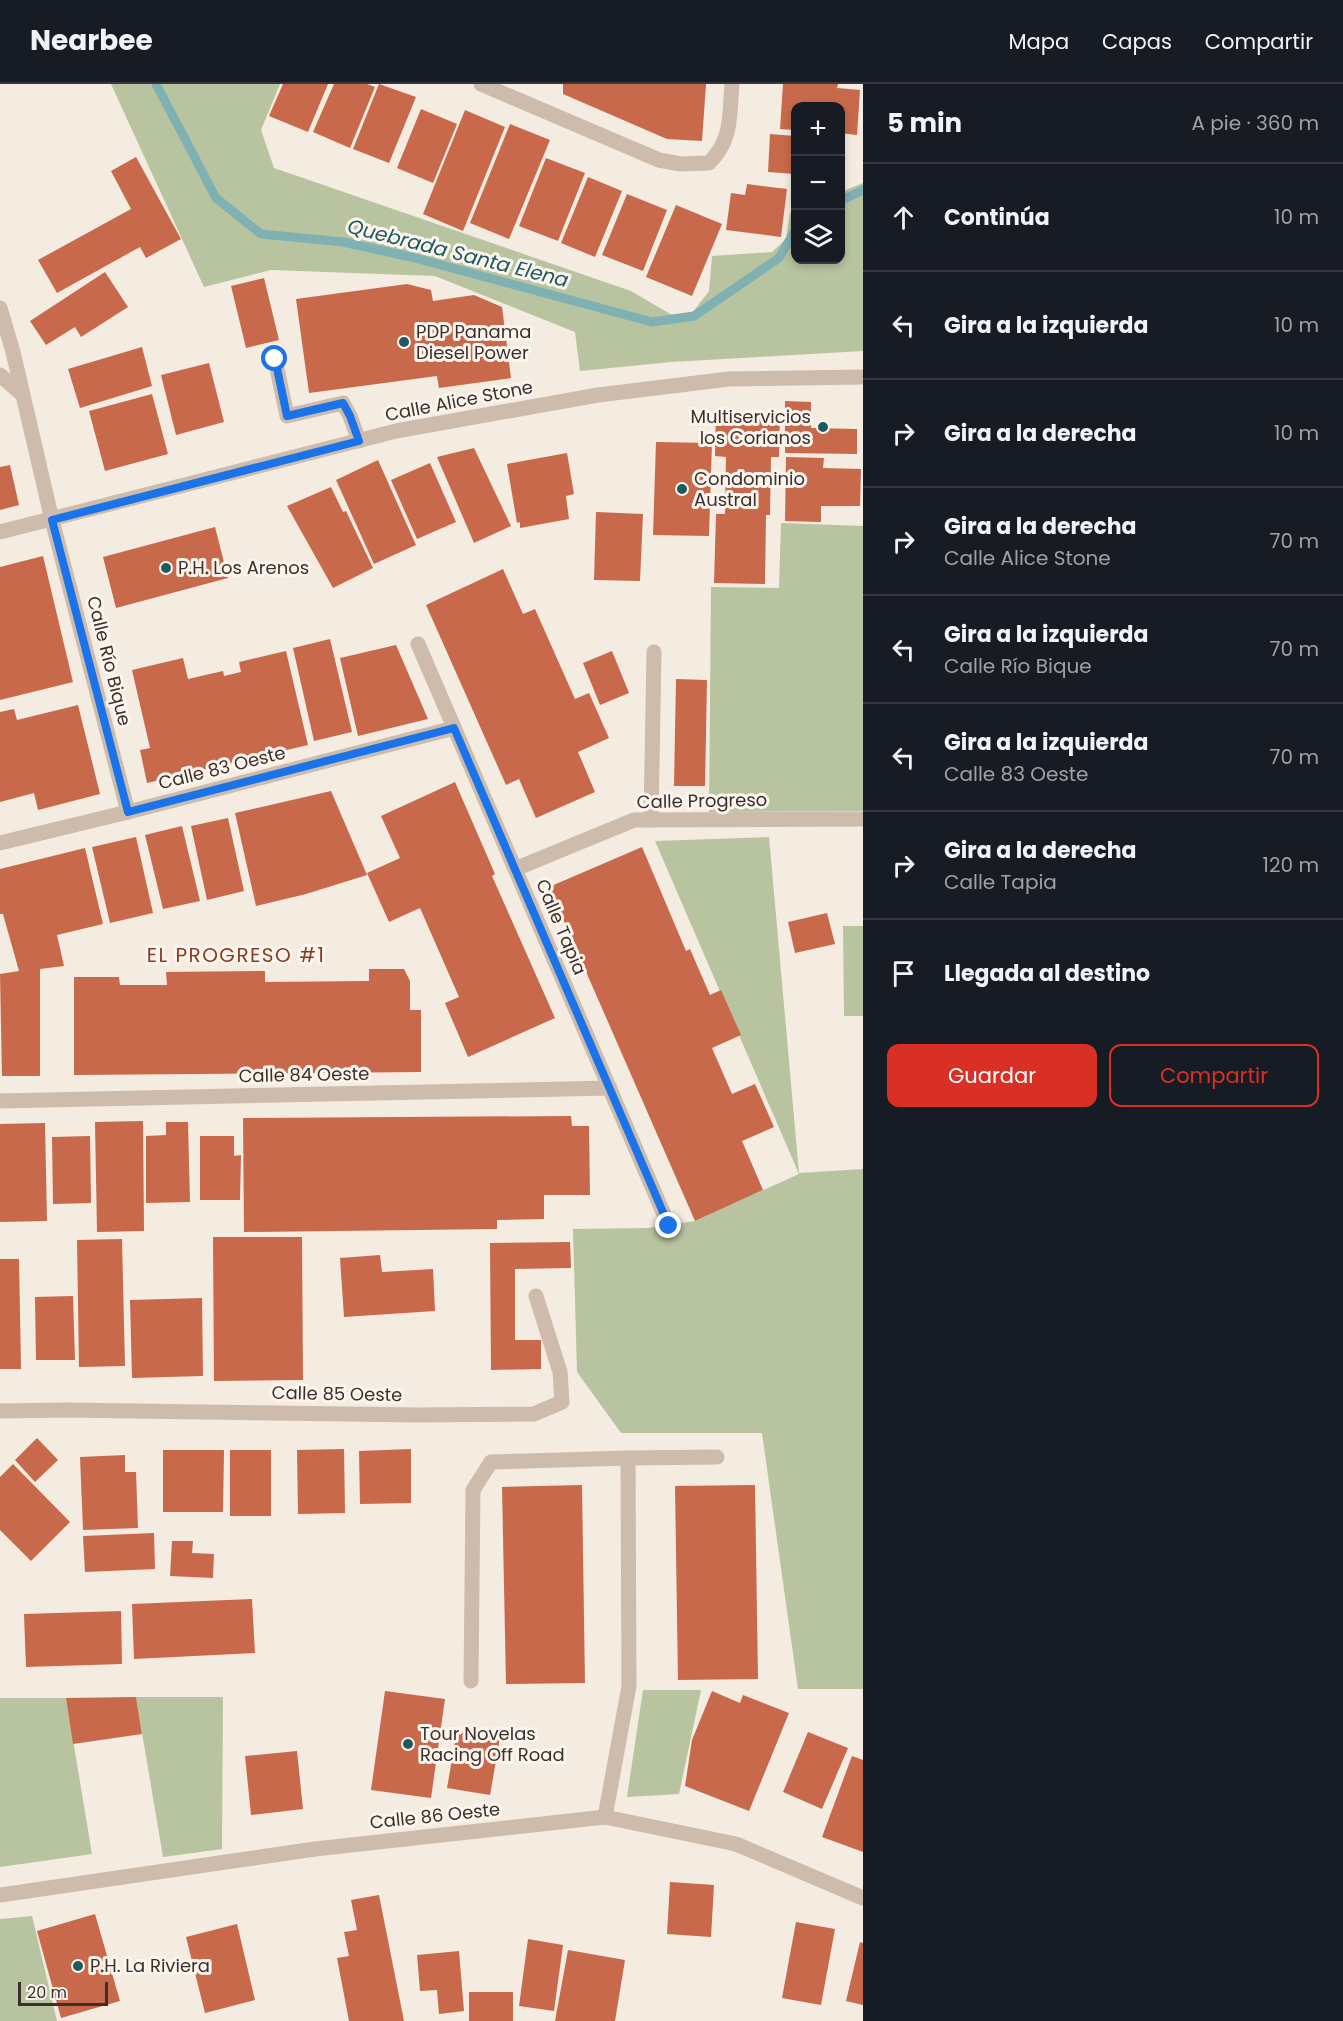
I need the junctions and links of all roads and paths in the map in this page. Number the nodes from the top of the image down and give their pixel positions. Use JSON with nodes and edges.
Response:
{"nodes":[{"id":1,"x":481,"y":84,"type":"edge"},
{"id":2,"x":732,"y":84,"type":"edge"},
{"id":3,"x":0,"y":308,"type":"edge"},
{"id":4,"x":275,"y":359,"type":"dead end"},
{"id":5,"x":0,"y":375,"type":"edge"},
{"id":6,"x":863,"y":377,"type":"edge"},
{"id":7,"x":23,"y":395,"type":"junction"},
{"id":8,"x":359,"y":441,"type":"junction"},
{"id":9,"x":52,"y":520,"type":"junction"},
{"id":10,"x":0,"y":532,"type":"edge"},
{"id":11,"x":418,"y":644,"type":"dead end"},
{"id":12,"x":654,"y":652,"type":"dead end"},
{"id":13,"x":454,"y":728,"type":"junction"},
{"id":14,"x":128,"y":812,"type":"junction"},
{"id":15,"x":863,"y":819,"type":"edge"},
{"id":16,"x":651,"y":820,"type":"junction"},
{"id":17,"x":0,"y":843,"type":"edge"},
{"id":18,"x":515,"y":869,"type":"junction"},
{"id":19,"x":610,"y":1088,"type":"junction"},
{"id":20,"x":0,"y":1101,"type":"edge"},
{"id":21,"x":669,"y":1226,"type":"dead end"},
{"id":22,"x":536,"y":1296,"type":"dead end"},
{"id":23,"x":0,"y":1411,"type":"edge"},
{"id":24,"x":717,"y":1457,"type":"dead end"},
{"id":25,"x":628,"y":1458,"type":"junction"},
{"id":26,"x":471,"y":1681,"type":"dead end"},
{"id":27,"x":605,"y":1817,"type":"junction"},
{"id":28,"x":0,"y":1895,"type":"edge"},
{"id":29,"x":863,"y":1898,"type":"edge"}],
"edges":[{"from":1,"to":2,"type":"street"},
{"from":3,"to":7,"type":"street","name":"Calle Río Bique"},
{"from":4,"to":8,"type":"street"},
{"from":5,"to":7,"type":"street"},
{"from":6,"to":8,"type":"street","name":"Calle Alice Stone"},
{"from":7,"to":9,"type":"street","name":"Calle Río Bique"},
{"from":8,"to":9,"type":"street","name":"Calle Alice Stone"},
{"from":9,"to":10,"type":"street","name":"Calle Alice Stone"},
{"from":9,"to":14,"type":"street","name":"Calle Río Bique"},
{"from":11,"to":13,"type":"street","name":"Calle Tapia"},
{"from":12,"to":16,"type":"street"},
{"from":13,"to":14,"type":"street","name":"Calle 83 Oeste"},
{"from":13,"to":18,"type":"street","name":"Calle Tapia"},
{"from":14,"to":17,"type":"street","name":"Calle 83 Oeste"},
{"from":15,"to":16,"type":"street","name":"Calle Progreso"},
{"from":16,"to":18,"type":"street","name":"Calle Progreso"},
{"from":18,"to":19,"type":"street","name":"Calle Tapia"},
{"from":19,"to":20,"type":"street","name":"Calle 84 Oeste"},
{"from":19,"to":21,"type":"street","name":"Calle Tapia"},
{"from":22,"to":23,"type":"street","name":"Calle 85 Oeste"},
{"from":24,"to":25,"type":"street"},
{"from":25,"to":26,"type":"street"},
{"from":25,"to":27,"type":"street"},
{"from":27,"to":28,"type":"street","name":"Calle 86 Oeste"},
{"from":27,"to":29,"type":"street","name":"Calle 86 Oeste"}]}
